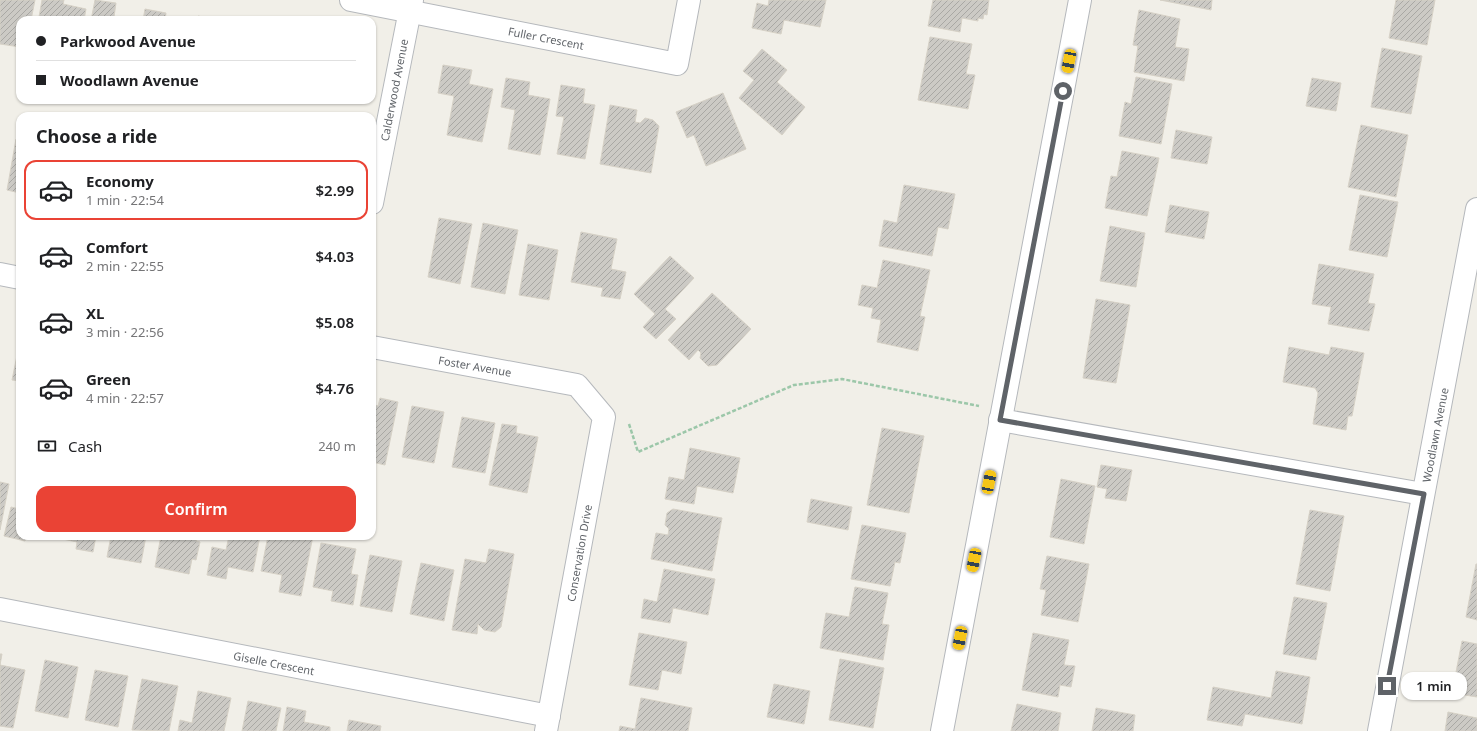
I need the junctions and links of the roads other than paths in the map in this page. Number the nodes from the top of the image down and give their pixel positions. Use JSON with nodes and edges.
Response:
{"nodes":[{"id":1,"x":351,"y":0,"type":"edge"},
{"id":2,"x":689,"y":0,"type":"edge"},
{"id":3,"x":1080,"y":0,"type":"edge"},
{"id":4,"x":411,"y":6,"type":"edge"},
{"id":5,"x":376,"y":183,"type":"edge"},
{"id":6,"x":1477,"y":209,"type":"edge"},
{"id":7,"x":0,"y":274,"type":"edge"},
{"id":8,"x":16,"y":277,"type":"edge"},
{"id":9,"x":376,"y":348,"type":"edge"},
{"id":10,"x":577,"y":385,"type":"joint"},
{"id":11,"x":1000,"y":420,"type":"junction"},
{"id":12,"x":1424,"y":494,"type":"junction"},
{"id":13,"x":0,"y":610,"type":"edge"},
{"id":14,"x":547,"y":724,"type":"edge"},
{"id":15,"x":942,"y":731,"type":"edge"},
{"id":16,"x":1379,"y":731,"type":"edge"}],
"edges":[{"from":1,"to":4,"type":"street","name":"Fuller Crescent"},
{"from":2,"to":4,"type":"street","name":"Fuller Crescent"},
{"from":3,"to":11,"type":"street"},
{"from":4,"to":5,"type":"street","name":"Calderwood Avenue"},
{"from":6,"to":12,"type":"street","name":"Woodlawn Avenue"},
{"from":7,"to":8,"type":"street"},
{"from":9,"to":10,"type":"street","name":"Foster Avenue"},
{"from":10,"to":14,"type":"street","name":"Conservation Drive"},
{"from":11,"to":12,"type":"street"},
{"from":11,"to":15,"type":"street"},
{"from":12,"to":16,"type":"street","name":"Woodlawn Avenue"},
{"from":13,"to":14,"type":"street","name":"Giselle Crescent"}]}
